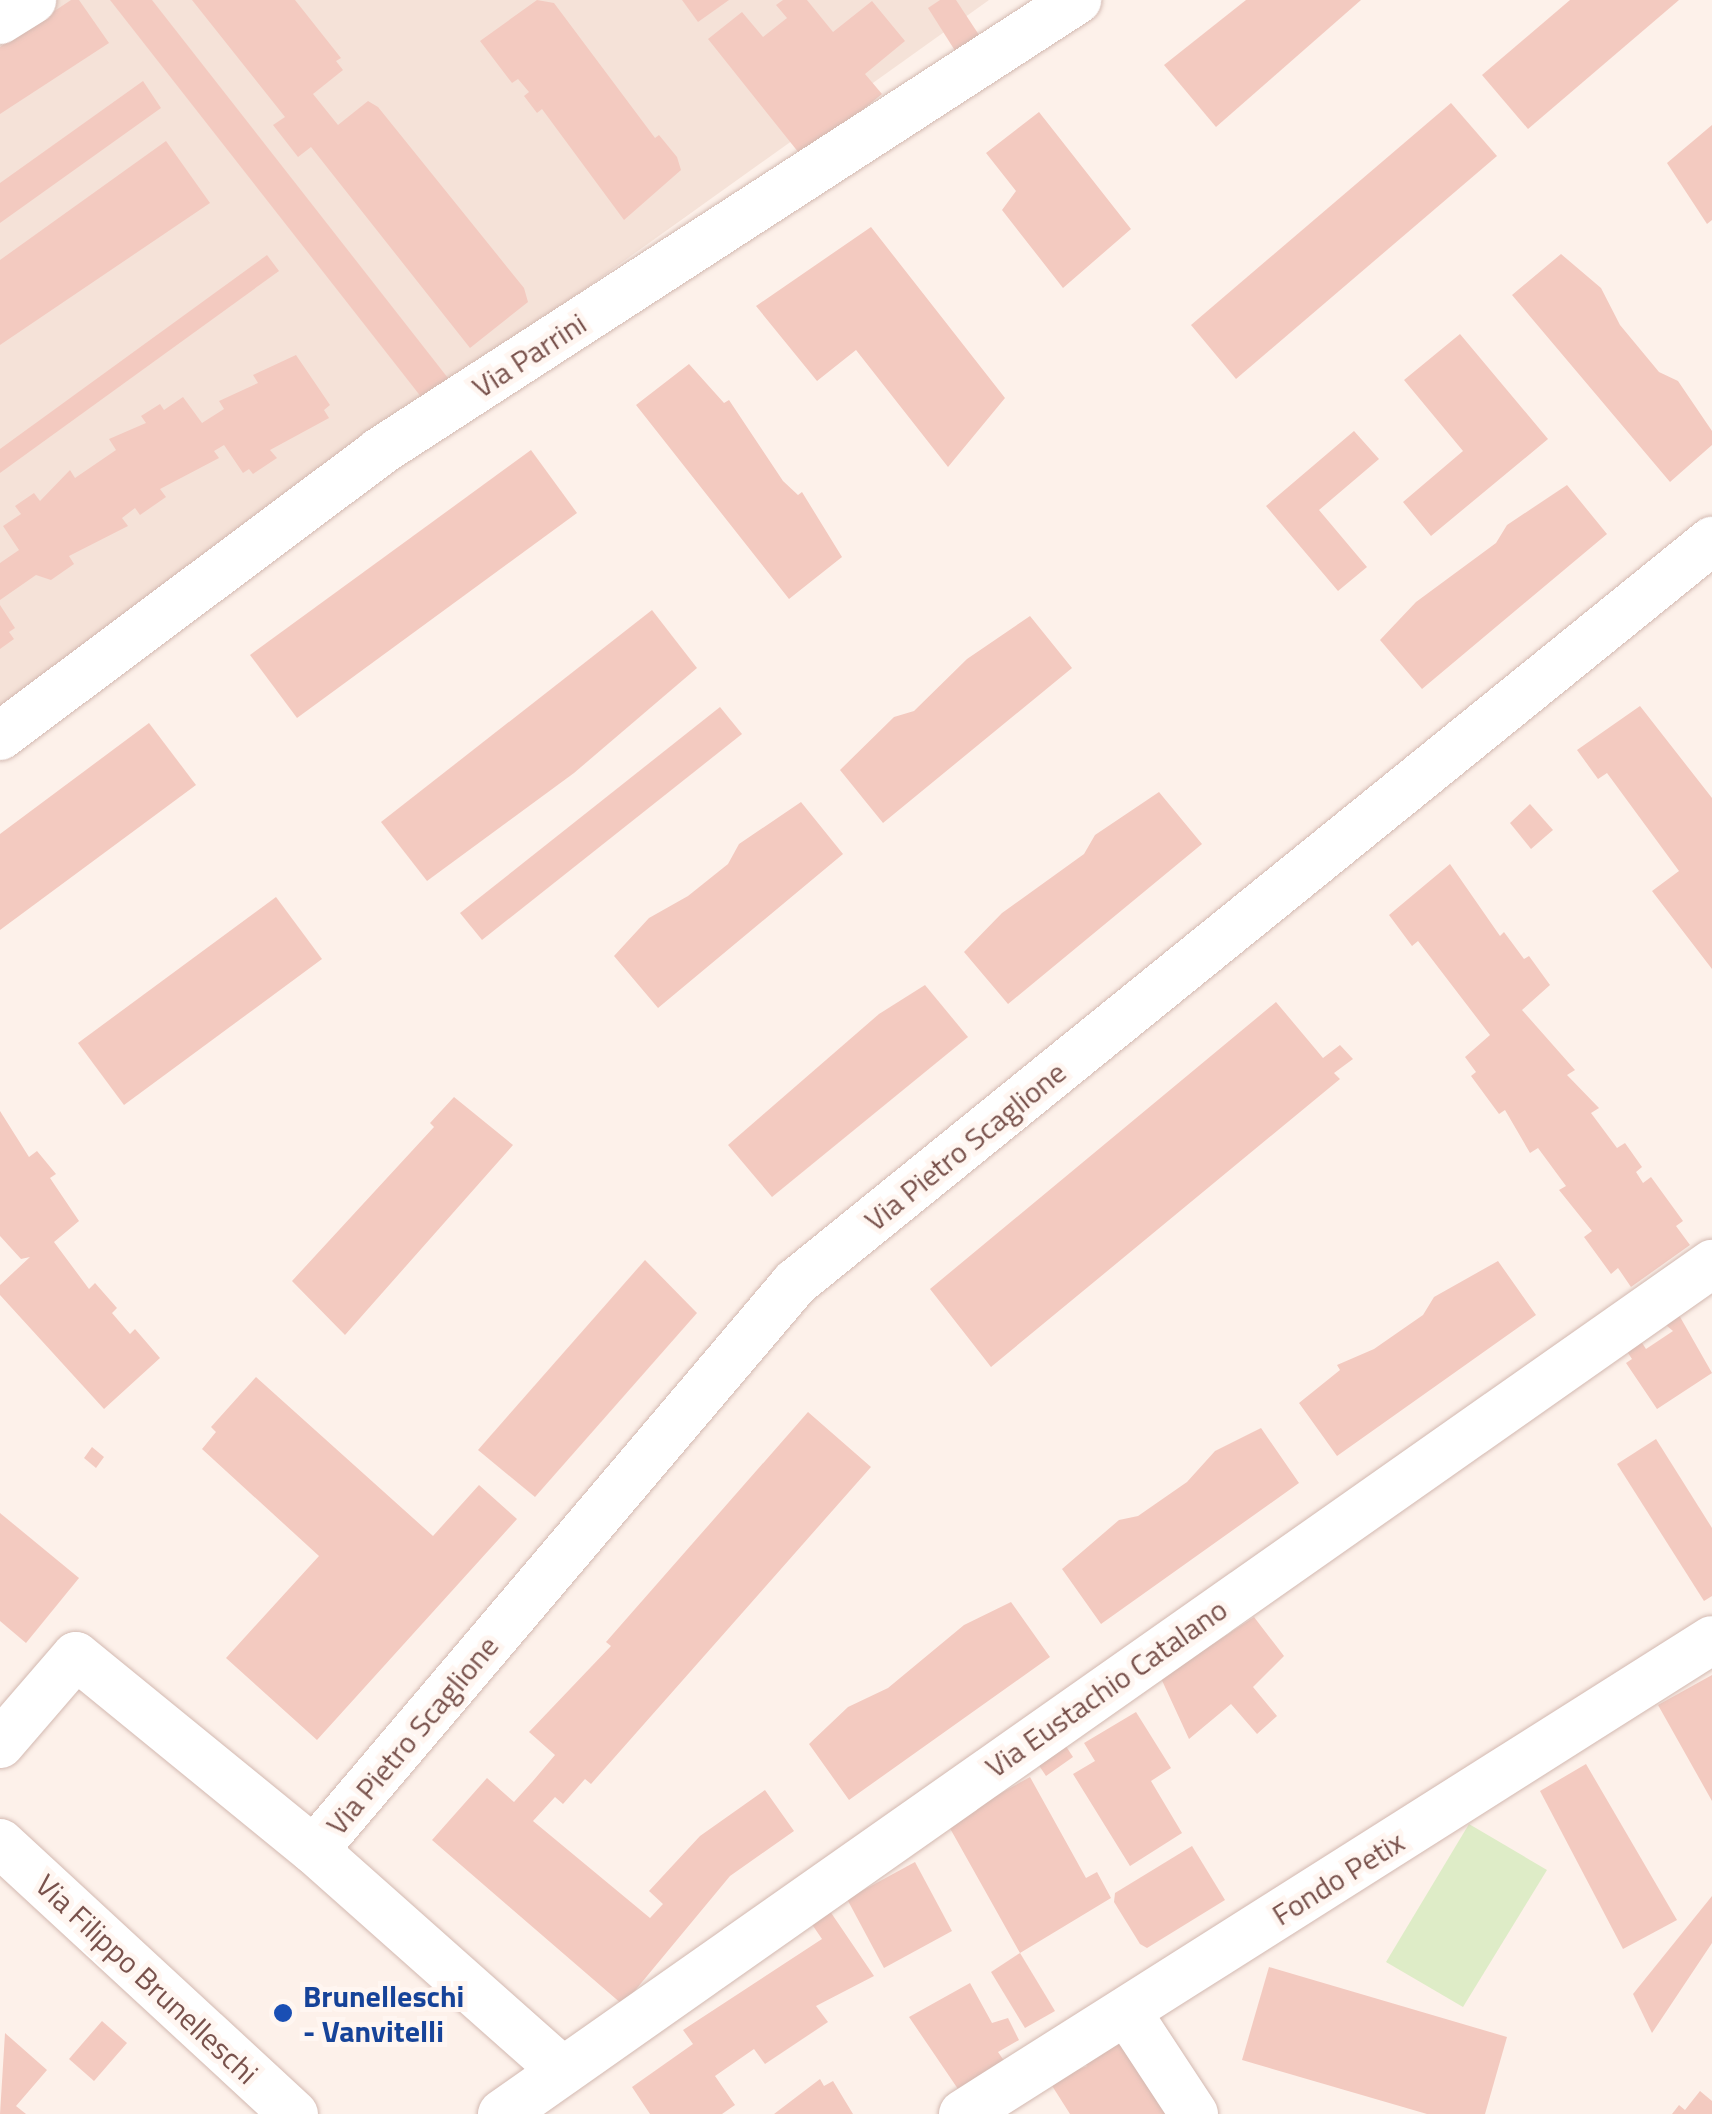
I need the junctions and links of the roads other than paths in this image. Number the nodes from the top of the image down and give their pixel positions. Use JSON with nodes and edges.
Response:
{"nodes":[{"id":1,"x":32,"y":0,"type":"edge"},
{"id":2,"x":1076,"y":0,"type":"edge"},
{"id":3,"x":0,"y":20,"type":"edge"},
{"id":4,"x":1712,"y":541,"type":"edge"},
{"id":5,"x":0,"y":736,"type":"edge"},
{"id":6,"x":1712,"y":1264,"type":"edge"},
{"id":7,"x":1712,"y":1640,"type":"edge"},
{"id":8,"x":1,"y":1740,"type":"edge"},
{"id":9,"x":0,"y":1843,"type":"edge"},
{"id":10,"x":314,"y":1850,"type":"junction"},
{"id":11,"x":1127,"y":2012,"type":"junction"},
{"id":12,"x":562,"y":2070,"type":"junction"},
{"id":13,"x":294,"y":2114,"type":"edge"},
{"id":14,"x":502,"y":2114,"type":"edge"},
{"id":15,"x":962,"y":2114,"type":"edge"},
{"id":16,"x":1194,"y":2114,"type":"edge"}],
"edges":[{"from":1,"to":3,"type":"street"},
{"from":2,"to":5,"type":"street","name":"Via Parrini"},
{"from":4,"to":10,"type":"street","name":"Via Pietro Scaglione"},
{"from":6,"to":12,"type":"street","name":"Via Eustachio Catalano"},
{"from":7,"to":11,"type":"street","name":"Fondo Petix"},
{"from":8,"to":10,"type":"street"},
{"from":9,"to":13,"type":"street","name":"Via Filippo Brunelleschi"},
{"from":10,"to":12,"type":"street"},
{"from":11,"to":15,"type":"street","name":"Fondo Petix"},
{"from":11,"to":16,"type":"street"},
{"from":12,"to":14,"type":"street","name":"Via Eustachio Catalano"}]}
